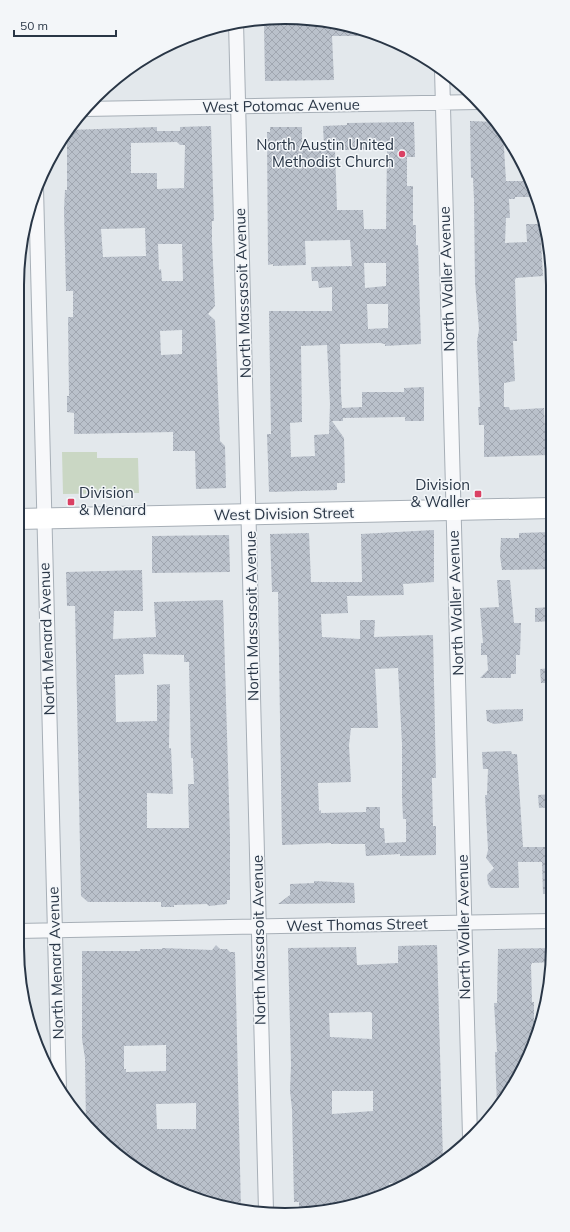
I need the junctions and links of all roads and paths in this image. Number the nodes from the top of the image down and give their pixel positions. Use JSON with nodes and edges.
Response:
{"nodes":[{"id":1,"x":236,"y":29,"type":"edge"},
{"id":2,"x":442,"y":77,"type":"edge"},
{"id":3,"x":472,"y":102,"type":"edge"},
{"id":4,"x":442,"y":103,"type":"junction"},
{"id":5,"x":238,"y":106,"type":"junction"},
{"id":6,"x":93,"y":109,"type":"edge"},
{"id":7,"x":36,"y":206,"type":"edge"},
{"id":8,"x":546,"y":508,"type":"edge"},
{"id":9,"x":453,"y":510,"type":"junction"},
{"id":10,"x":249,"y":514,"type":"junction"},
{"id":11,"x":44,"y":518,"type":"junction"},
{"id":12,"x":24,"y":519,"type":"edge"},
{"id":13,"x":546,"y":921,"type":"edge"},
{"id":14,"x":464,"y":923,"type":"junction"},
{"id":15,"x":259,"y":927,"type":"junction"},
{"id":16,"x":55,"y":930,"type":"junction"},
{"id":17,"x":24,"y":931,"type":"edge"},
{"id":18,"x":59,"y":1077,"type":"edge"},
{"id":19,"x":470,"y":1132,"type":"edge"},
{"id":20,"x":266,"y":1207,"type":"edge"}],
"edges":[{"from":1,"to":5,"type":"street","name":"North Massasoit Avenue"},
{"from":2,"to":4,"type":"street","name":"North Waller Avenue"},
{"from":3,"to":4,"type":"street","name":"West Potomac Avenue"},
{"from":4,"to":5,"type":"street","name":"West Potomac Avenue"},
{"from":4,"to":9,"type":"street","name":"North Waller Avenue"},
{"from":5,"to":6,"type":"street","name":"West Potomac Avenue"},
{"from":5,"to":10,"type":"street","name":"North Massasoit Avenue"},
{"from":7,"to":11,"type":"street","name":"North Menard Avenue"},
{"from":8,"to":9,"type":"main road","name":"West Division Street"},
{"from":9,"to":10,"type":"main road","name":"West Division Street"},
{"from":9,"to":14,"type":"street","name":"North Waller Avenue"},
{"from":10,"to":11,"type":"main road","name":"West Division Street"},
{"from":10,"to":15,"type":"street","name":"North Massasoit Avenue"},
{"from":11,"to":12,"type":"main road","name":"West Division Street"},
{"from":11,"to":16,"type":"street","name":"North Menard Avenue"},
{"from":13,"to":14,"type":"street","name":"West Thomas Street"},
{"from":14,"to":15,"type":"street","name":"West Thomas Street"},
{"from":14,"to":19,"type":"street","name":"North Waller Avenue"},
{"from":15,"to":16,"type":"street","name":"West Thomas Street"},
{"from":15,"to":20,"type":"street","name":"North Massasoit Avenue"},
{"from":16,"to":17,"type":"street","name":"West Thomas Street"},
{"from":16,"to":18,"type":"street","name":"North Menard Avenue"}]}
